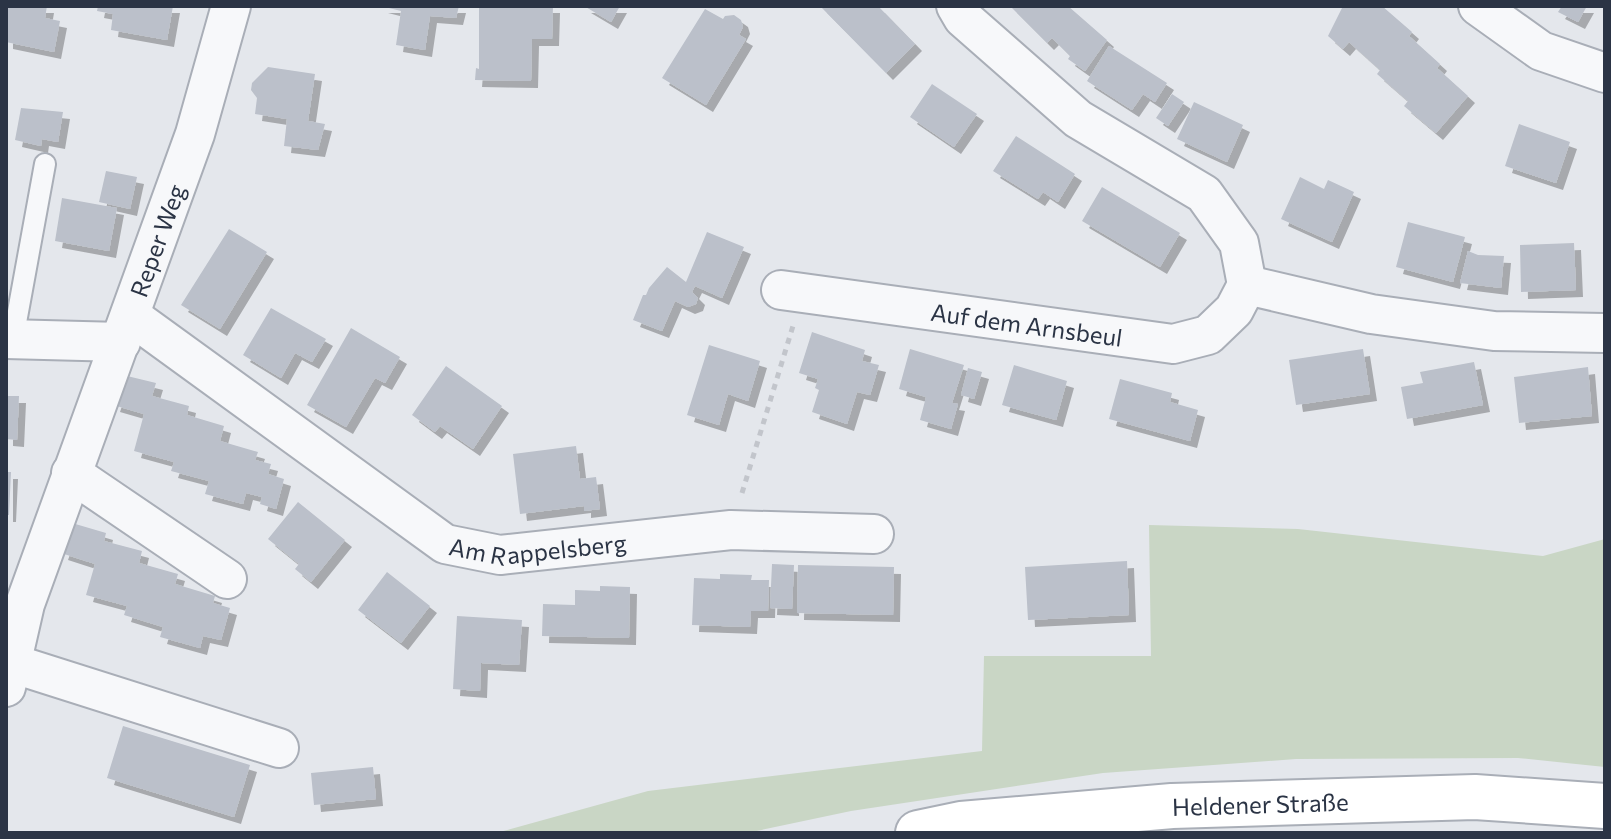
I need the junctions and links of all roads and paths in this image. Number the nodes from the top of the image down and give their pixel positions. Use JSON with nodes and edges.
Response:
{"nodes":[{"id":1,"x":231,"y":6,"type":"edge"},
{"id":2,"x":956,"y":6,"type":"edge"},
{"id":3,"x":1478,"y":6,"type":"edge"},
{"id":4,"x":1605,"y":73,"type":"edge"},
{"id":5,"x":45,"y":164,"type":"dead end"},
{"id":6,"x":1247,"y":285,"type":"junction"},
{"id":7,"x":792,"y":292,"type":"joint"},
{"id":8,"x":126,"y":329,"type":"junction"},
{"id":9,"x":1605,"y":333,"type":"edge"},
{"id":10,"x":9,"y":339,"type":"edge"},
{"id":11,"x":71,"y":473,"type":"junction"},
{"id":12,"x":731,"y":530,"type":"junction"},
{"id":13,"x":874,"y":534,"type":"dead end"},
{"id":14,"x":227,"y":579,"type":"dead end"},
{"id":15,"x":9,"y":675,"type":"edge"},
{"id":16,"x":279,"y":748,"type":"dead end"},
{"id":17,"x":1605,"y":806,"type":"edge"},
{"id":18,"x":918,"y":833,"type":"edge"}],
"edges":[{"from":1,"to":8,"type":"street","name":"Reper Weg"},
{"from":2,"to":6,"type":"street"},
{"from":3,"to":4,"type":"street"},
{"from":5,"to":10,"type":"lane"},
{"from":6,"to":7,"type":"street","name":"Auf dem Arnsbeul"},
{"from":6,"to":9,"type":"street"},
{"from":7,"to":12,"type":"path"},
{"from":8,"to":10,"type":"street"},
{"from":8,"to":11,"type":"street","name":"Reper Weg"},
{"from":8,"to":12,"type":"street","name":"Am Rappelsberg"},
{"from":11,"to":14,"type":"street"},
{"from":11,"to":15,"type":"street","name":"Reper Weg"},
{"from":12,"to":13,"type":"street","name":"Am Rappelsberg"},
{"from":15,"to":16,"type":"street","name":"Reper Weg"},
{"from":17,"to":18,"type":"main road","name":"Heldener Straße"}]}
